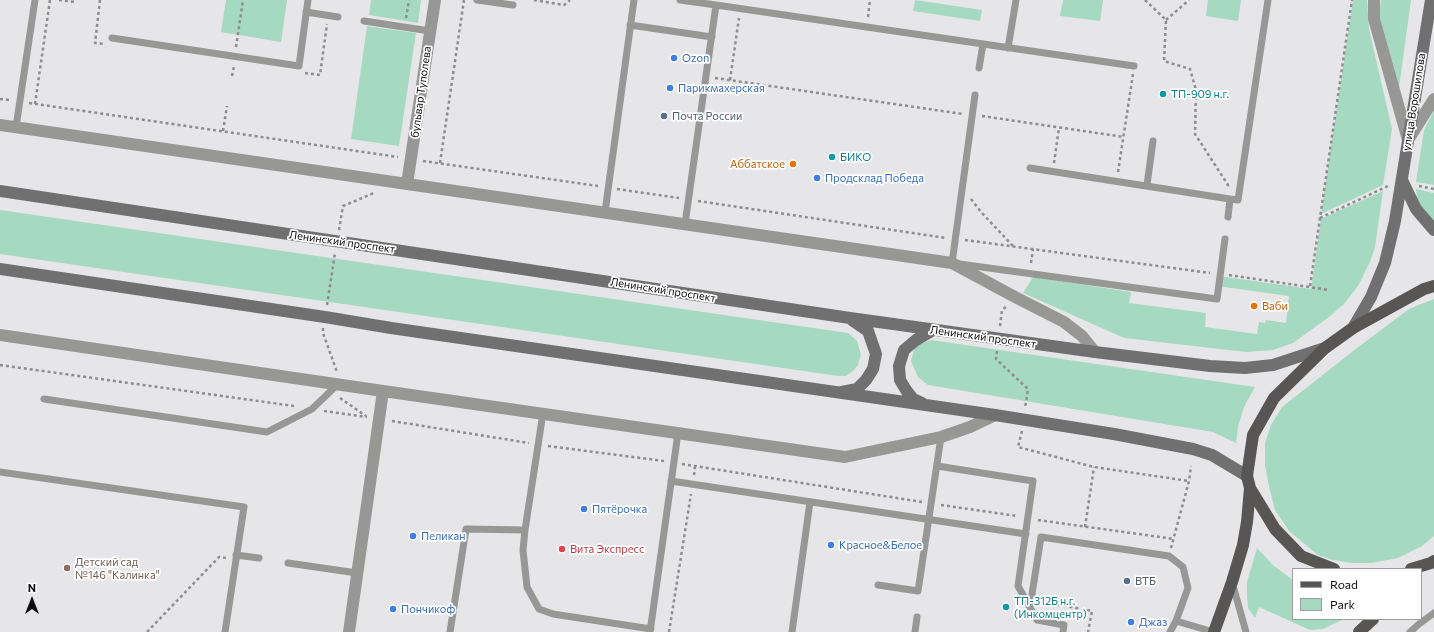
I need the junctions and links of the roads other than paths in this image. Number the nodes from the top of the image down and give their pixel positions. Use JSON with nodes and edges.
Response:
{"nodes":[{"id":1,"x":35,"y":0,"type":"edge"},
{"id":2,"x":308,"y":0,"type":"edge"},
{"id":3,"x":434,"y":0,"type":"edge"},
{"id":4,"x":477,"y":0,"type":"edge"},
{"id":5,"x":634,"y":0,"type":"edge"},
{"id":6,"x":680,"y":0,"type":"edge"},
{"id":7,"x":1016,"y":0,"type":"edge"},
{"id":8,"x":1268,"y":0,"type":"edge"},
{"id":9,"x":1374,"y":0,"type":"edge"},
{"id":10,"x":1431,"y":0,"type":"edge"},
{"id":11,"x":513,"y":5,"type":"dead end"},
{"id":12,"x":716,"y":5,"type":"junction"},
{"id":13,"x":306,"y":12,"type":"junction"},
{"id":14,"x":338,"y":17,"type":"dead end"},
{"id":15,"x":364,"y":21,"type":"dead end"},
{"id":16,"x":630,"y":25,"type":"junction"},
{"id":17,"x":430,"y":31,"type":"junction"},
{"id":18,"x":712,"y":36,"type":"junction"},
{"id":19,"x":112,"y":38,"type":"dead end"},
{"id":20,"x":983,"y":44,"type":"junction"},
{"id":21,"x":1008,"y":48,"type":"junction"},
{"id":22,"x":979,"y":68,"type":"dead end"},
{"id":23,"x":1133,"y":69,"type":"road end"},
{"id":24,"x":975,"y":95,"type":"dead end"},
{"id":25,"x":1434,"y":99,"type":"edge"},
{"id":26,"x":0,"y":125,"type":"edge"},
{"id":27,"x":16,"y":127,"type":"junction"},
{"id":28,"x":1408,"y":140,"type":"junction"},
{"id":29,"x":1153,"y":141,"type":"dead end"},
{"id":30,"x":1030,"y":168,"type":"dead end"},
{"id":31,"x":1402,"y":180,"type":"junction"},
{"id":32,"x":407,"y":184,"type":"junction"},
{"id":33,"x":1147,"y":185,"type":"junction"},
{"id":34,"x":0,"y":191,"type":"edge"},
{"id":35,"x":1229,"y":198,"type":"junction"},
{"id":36,"x":605,"y":212,"type":"junction"},
{"id":37,"x":1228,"y":217,"type":"dead end"},
{"id":38,"x":685,"y":224,"type":"junction"},
{"id":39,"x":1434,"y":230,"type":"edge"},
{"id":40,"x":1225,"y":239,"type":"dead end"},
{"id":41,"x":952,"y":262,"type":"junction"},
{"id":42,"x":0,"y":270,"type":"edge"},
{"id":43,"x":1434,"y":286,"type":"edge"},
{"id":44,"x":850,"y":318,"type":"junction"},
{"id":45,"x":1353,"y":328,"type":"junction"},
{"id":46,"x":933,"y":330,"type":"junction"},
{"id":47,"x":0,"y":335,"type":"edge"},
{"id":48,"x":1325,"y":348,"type":"junction"},
{"id":49,"x":1095,"y":352,"type":"junction"},
{"id":50,"x":339,"y":385,"type":"junction"},
{"id":51,"x":383,"y":392,"type":"junction"},
{"id":52,"x":837,"y":393,"type":"junction"},
{"id":53,"x":44,"y":399,"type":"dead end"},
{"id":54,"x":929,"y":406,"type":"junction"},
{"id":55,"x":543,"y":413,"type":"junction"},
{"id":56,"x":995,"y":415,"type":"junction"},
{"id":57,"x":678,"y":433,"type":"junction"},
{"id":58,"x":941,"y":437,"type":"junction"},
{"id":59,"x":937,"y":466,"type":"junction"},
{"id":60,"x":0,"y":472,"type":"edge"},
{"id":61,"x":1247,"y":476,"type":"junction"},
{"id":62,"x":671,"y":481,"type":"junction"},
{"id":63,"x":1250,"y":488,"type":"junction"},
{"id":64,"x":810,"y":502,"type":"junction"},
{"id":65,"x":928,"y":520,"type":"junction"},
{"id":66,"x":525,"y":530,"type":"junction"},
{"id":67,"x":1026,"y":534,"type":"junction"},
{"id":68,"x":236,"y":557,"type":"junction"},
{"id":69,"x":259,"y":558,"type":"dead end"},
{"id":70,"x":1432,"y":562,"type":"edge"},
{"id":71,"x":288,"y":563,"type":"dead end"},
{"id":72,"x":1331,"y":568,"type":"edge"},
{"id":73,"x":1414,"y":568,"type":"edge"},
{"id":74,"x":1422,"y":571,"type":"edge"},
{"id":75,"x":357,"y":573,"type":"junction"},
{"id":76,"x":1232,"y":582,"type":"junction"},
{"id":77,"x":878,"y":585,"type":"dead end"},
{"id":78,"x":1030,"y":607,"type":"junction"},
{"id":79,"x":1434,"y":613,"type":"edge"},
{"id":80,"x":917,"y":617,"type":"dead end"},
{"id":81,"x":1372,"y":620,"type":"edge"},
{"id":82,"x":1176,"y":621,"type":"junction"},
{"id":83,"x":650,"y":630,"type":"edge"},
{"id":84,"x":226,"y":632,"type":"edge"},
{"id":85,"x":349,"y":632,"type":"edge"},
{"id":86,"x":450,"y":632,"type":"edge"},
{"id":87,"x":792,"y":632,"type":"edge"},
{"id":88,"x":915,"y":632,"type":"edge"},
{"id":89,"x":1063,"y":632,"type":"edge"},
{"id":90,"x":1170,"y":632,"type":"edge"},
{"id":91,"x":1214,"y":632,"type":"edge"},
{"id":92,"x":1246,"y":632,"type":"edge"},
{"id":93,"x":1359,"y":632,"type":"edge"},
{"id":94,"x":1410,"y":632,"type":"edge"}],
"edges":[{"from":1,"to":27,"type":"lane"},
{"from":2,"to":13,"type":"lane"},
{"from":3,"to":17,"type":"street","name":"бульвар Туполева"},
{"from":4,"to":11,"type":"lane"},
{"from":5,"to":16,"type":"lane"},
{"from":6,"to":12,"type":"lane"},
{"from":7,"to":21,"type":"lane"},
{"from":8,"to":35,"type":"lane"},
{"from":9,"to":28,"type":"street"},
{"from":10,"to":28,"type":"main road","name":"улица Ворошилова"},
{"from":12,"to":18,"type":"lane"},
{"from":12,"to":20,"type":"lane"},
{"from":13,"to":14,"type":"lane"},
{"from":13,"to":19,"type":"lane"},
{"from":15,"to":17,"type":"lane"},
{"from":16,"to":18,"type":"lane"},
{"from":16,"to":36,"type":"lane"},
{"from":17,"to":32,"type":"street","name":"бульвар Туполева"},
{"from":18,"to":38,"type":"lane"},
{"from":20,"to":21,"type":"lane"},
{"from":20,"to":22,"type":"lane"},
{"from":21,"to":23,"type":"lane"},
{"from":24,"to":41,"type":"lane"},
{"from":25,"to":28,"type":"street"},
{"from":26,"to":27,"type":"street"},
{"from":27,"to":32,"type":"street"},
{"from":28,"to":31,"type":"main road","name":"улица Ворошилова"},
{"from":29,"to":33,"type":"lane"},
{"from":30,"to":33,"type":"lane"},
{"from":31,"to":39,"type":"main road"},
{"from":31,"to":45,"type":"main road","name":"улица Ворошилова"},
{"from":32,"to":36,"type":"street"},
{"from":33,"to":35,"type":"lane"},
{"from":34,"to":44,"type":"main road","name":"Ленинский проспект"},
{"from":35,"to":37,"type":"lane"},
{"from":36,"to":38,"type":"street"},
{"from":38,"to":41,"type":"street"},
{"from":40,"to":41,"type":"lane"},
{"from":41,"to":49,"type":"street"},
{"from":42,"to":52,"type":"main road"},
{"from":43,"to":45,"type":"main road"},
{"from":44,"to":46,"type":"main road","name":"Ленинский проспект"},
{"from":44,"to":52,"type":"main road"},
{"from":45,"to":48,"type":"main road"},
{"from":46,"to":49,"type":"main road","name":"Ленинский проспект"},
{"from":46,"to":54,"type":"main road"},
{"from":47,"to":50,"type":"street"},
{"from":48,"to":49,"type":"main road","name":"Ленинский проспект"},
{"from":48,"to":61,"type":"main road"},
{"from":50,"to":51,"type":"street"},
{"from":50,"to":53,"type":"lane"},
{"from":51,"to":55,"type":"street"},
{"from":51,"to":75,"type":"street"},
{"from":52,"to":54,"type":"main road"},
{"from":54,"to":56,"type":"main road"},
{"from":55,"to":57,"type":"street"},
{"from":55,"to":66,"type":"lane"},
{"from":56,"to":58,"type":"street"},
{"from":56,"to":61,"type":"main road"},
{"from":57,"to":58,"type":"street"},
{"from":57,"to":62,"type":"lane"},
{"from":58,"to":59,"type":"lane"},
{"from":59,"to":65,"type":"lane"},
{"from":59,"to":67,"type":"lane"},
{"from":60,"to":68,"type":"lane"},
{"from":61,"to":63,"type":"main road"},
{"from":62,"to":64,"type":"lane"},
{"from":62,"to":83,"type":"lane"},
{"from":63,"to":72,"type":"main road"},
{"from":63,"to":76,"type":"main road"},
{"from":64,"to":65,"type":"lane"},
{"from":64,"to":87,"type":"lane"},
{"from":65,"to":67,"type":"lane"},
{"from":65,"to":77,"type":"lane"},
{"from":66,"to":83,"type":"lane"},
{"from":66,"to":86,"type":"lane"},
{"from":67,"to":78,"type":"lane"},
{"from":68,"to":69,"type":"lane"},
{"from":68,"to":84,"type":"lane"},
{"from":70,"to":73,"type":"main road"},
{"from":70,"to":74,"type":"main road"},
{"from":71,"to":75,"type":"lane"},
{"from":75,"to":85,"type":"street"},
{"from":76,"to":91,"type":"main road"},
{"from":76,"to":92,"type":"lane"},
{"from":78,"to":82,"type":"lane"},
{"from":78,"to":89,"type":"lane"},
{"from":79,"to":94,"type":"lane"},
{"from":80,"to":88,"type":"lane"},
{"from":81,"to":93,"type":"main road"},
{"from":82,"to":90,"type":"lane"},
{"from":82,"to":91,"type":"lane"}]}
